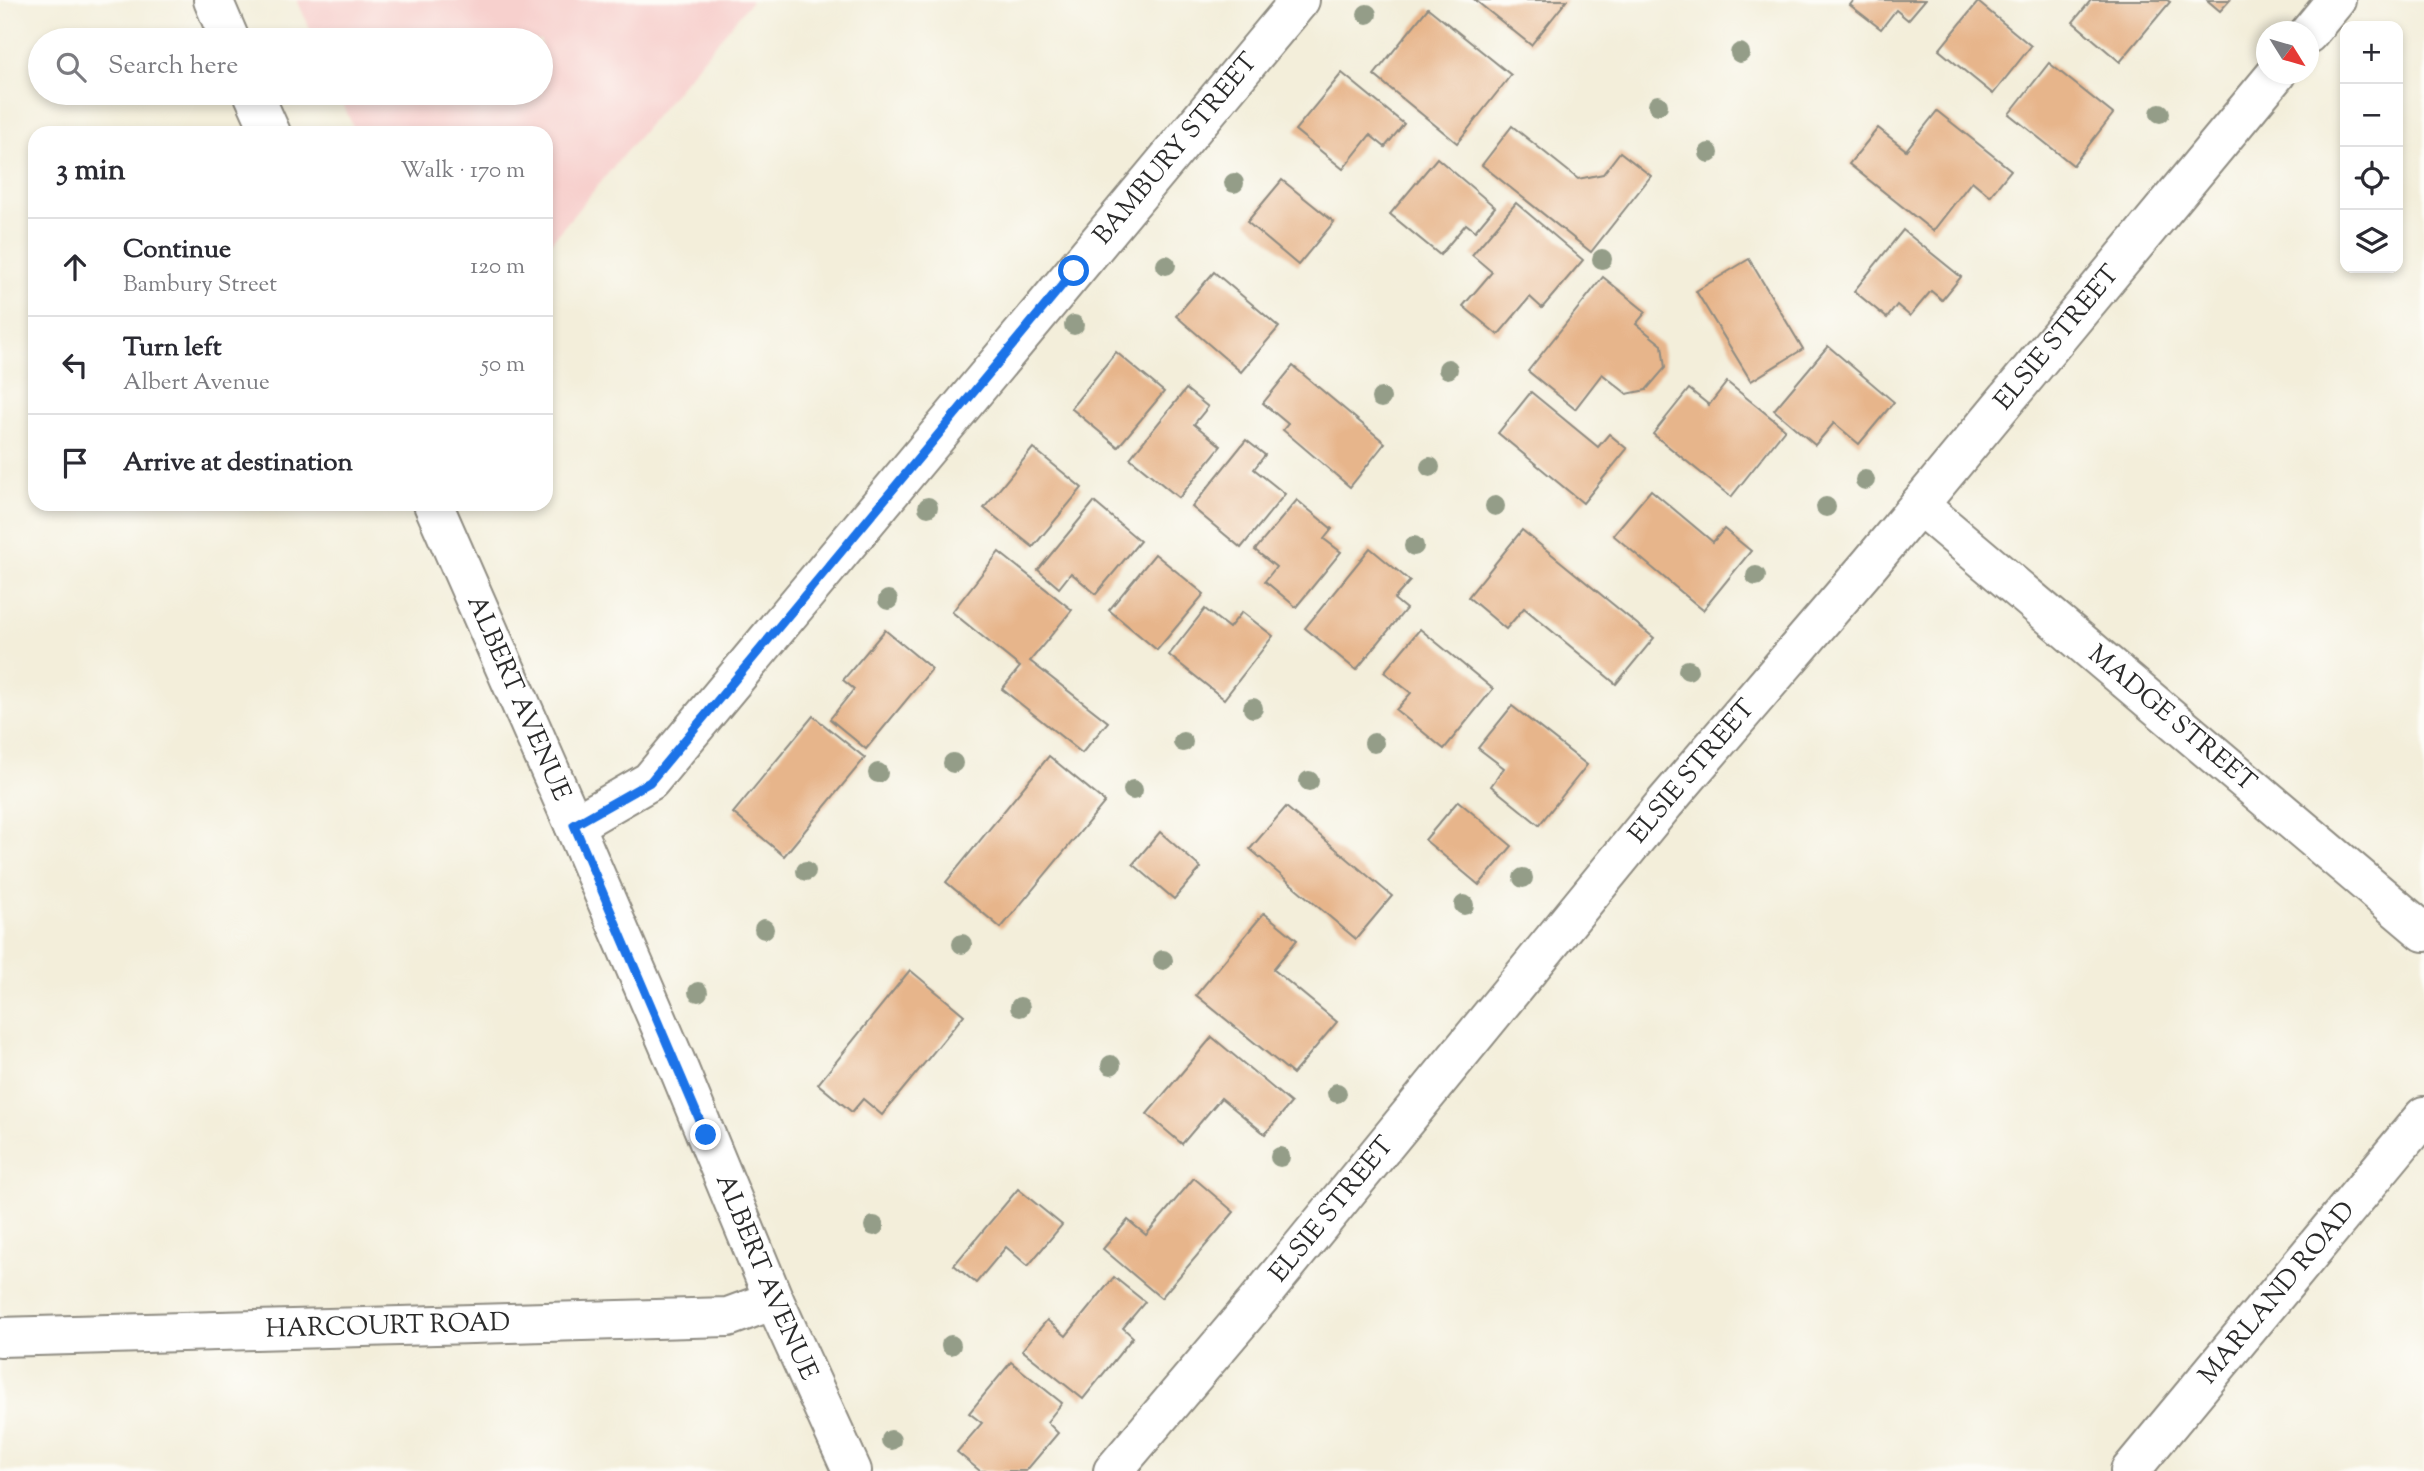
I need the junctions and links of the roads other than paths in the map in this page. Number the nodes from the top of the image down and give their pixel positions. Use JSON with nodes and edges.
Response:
{"nodes":[{"id":1,"x":213,"y":0,"type":"edge"},
{"id":2,"x":1300,"y":0,"type":"edge"},
{"id":3,"x":2336,"y":0,"type":"edge"},
{"id":4,"x":2319,"y":21,"type":"edge"},
{"id":5,"x":225,"y":28,"type":"edge"},
{"id":6,"x":2268,"y":84,"type":"edge"},
{"id":7,"x":258,"y":105,"type":"edge"},
{"id":8,"x":268,"y":126,"type":"edge"},
{"id":9,"x":1919,"y":505,"type":"junction"},
{"id":10,"x":436,"y":511,"type":"edge"},
{"id":11,"x":574,"y":825,"type":"junction"},
{"id":12,"x":2424,"y":932,"type":"edge"},
{"id":13,"x":2424,"y":1116,"type":"edge"},
{"id":14,"x":774,"y":1300,"type":"junction"},
{"id":15,"x":0,"y":1337,"type":"edge"},
{"id":16,"x":852,"y":1471,"type":"edge"},
{"id":17,"x":1113,"y":1471,"type":"edge"},
{"id":18,"x":2130,"y":1471,"type":"edge"}],
"edges":[{"from":1,"to":5,"type":"street"},
{"from":2,"to":11,"type":"street","name":"BAMBURY STREET"},
{"from":3,"to":4,"type":"street"},
{"from":6,"to":9,"type":"street","name":"ELSIE STREET"},
{"from":7,"to":8,"type":"street"},
{"from":9,"to":12,"type":"street","name":"MADGE STREET"},
{"from":9,"to":17,"type":"street","name":"ELSIE STREET"},
{"from":10,"to":11,"type":"street","name":"ALBERT AVENUE"},
{"from":11,"to":14,"type":"street","name":"ALBERT AVENUE"},
{"from":13,"to":18,"type":"street","name":"MARLAND ROAD"},
{"from":14,"to":15,"type":"street","name":"HARCOURT ROAD"},
{"from":14,"to":16,"type":"street","name":"ALBERT AVENUE"}]}
